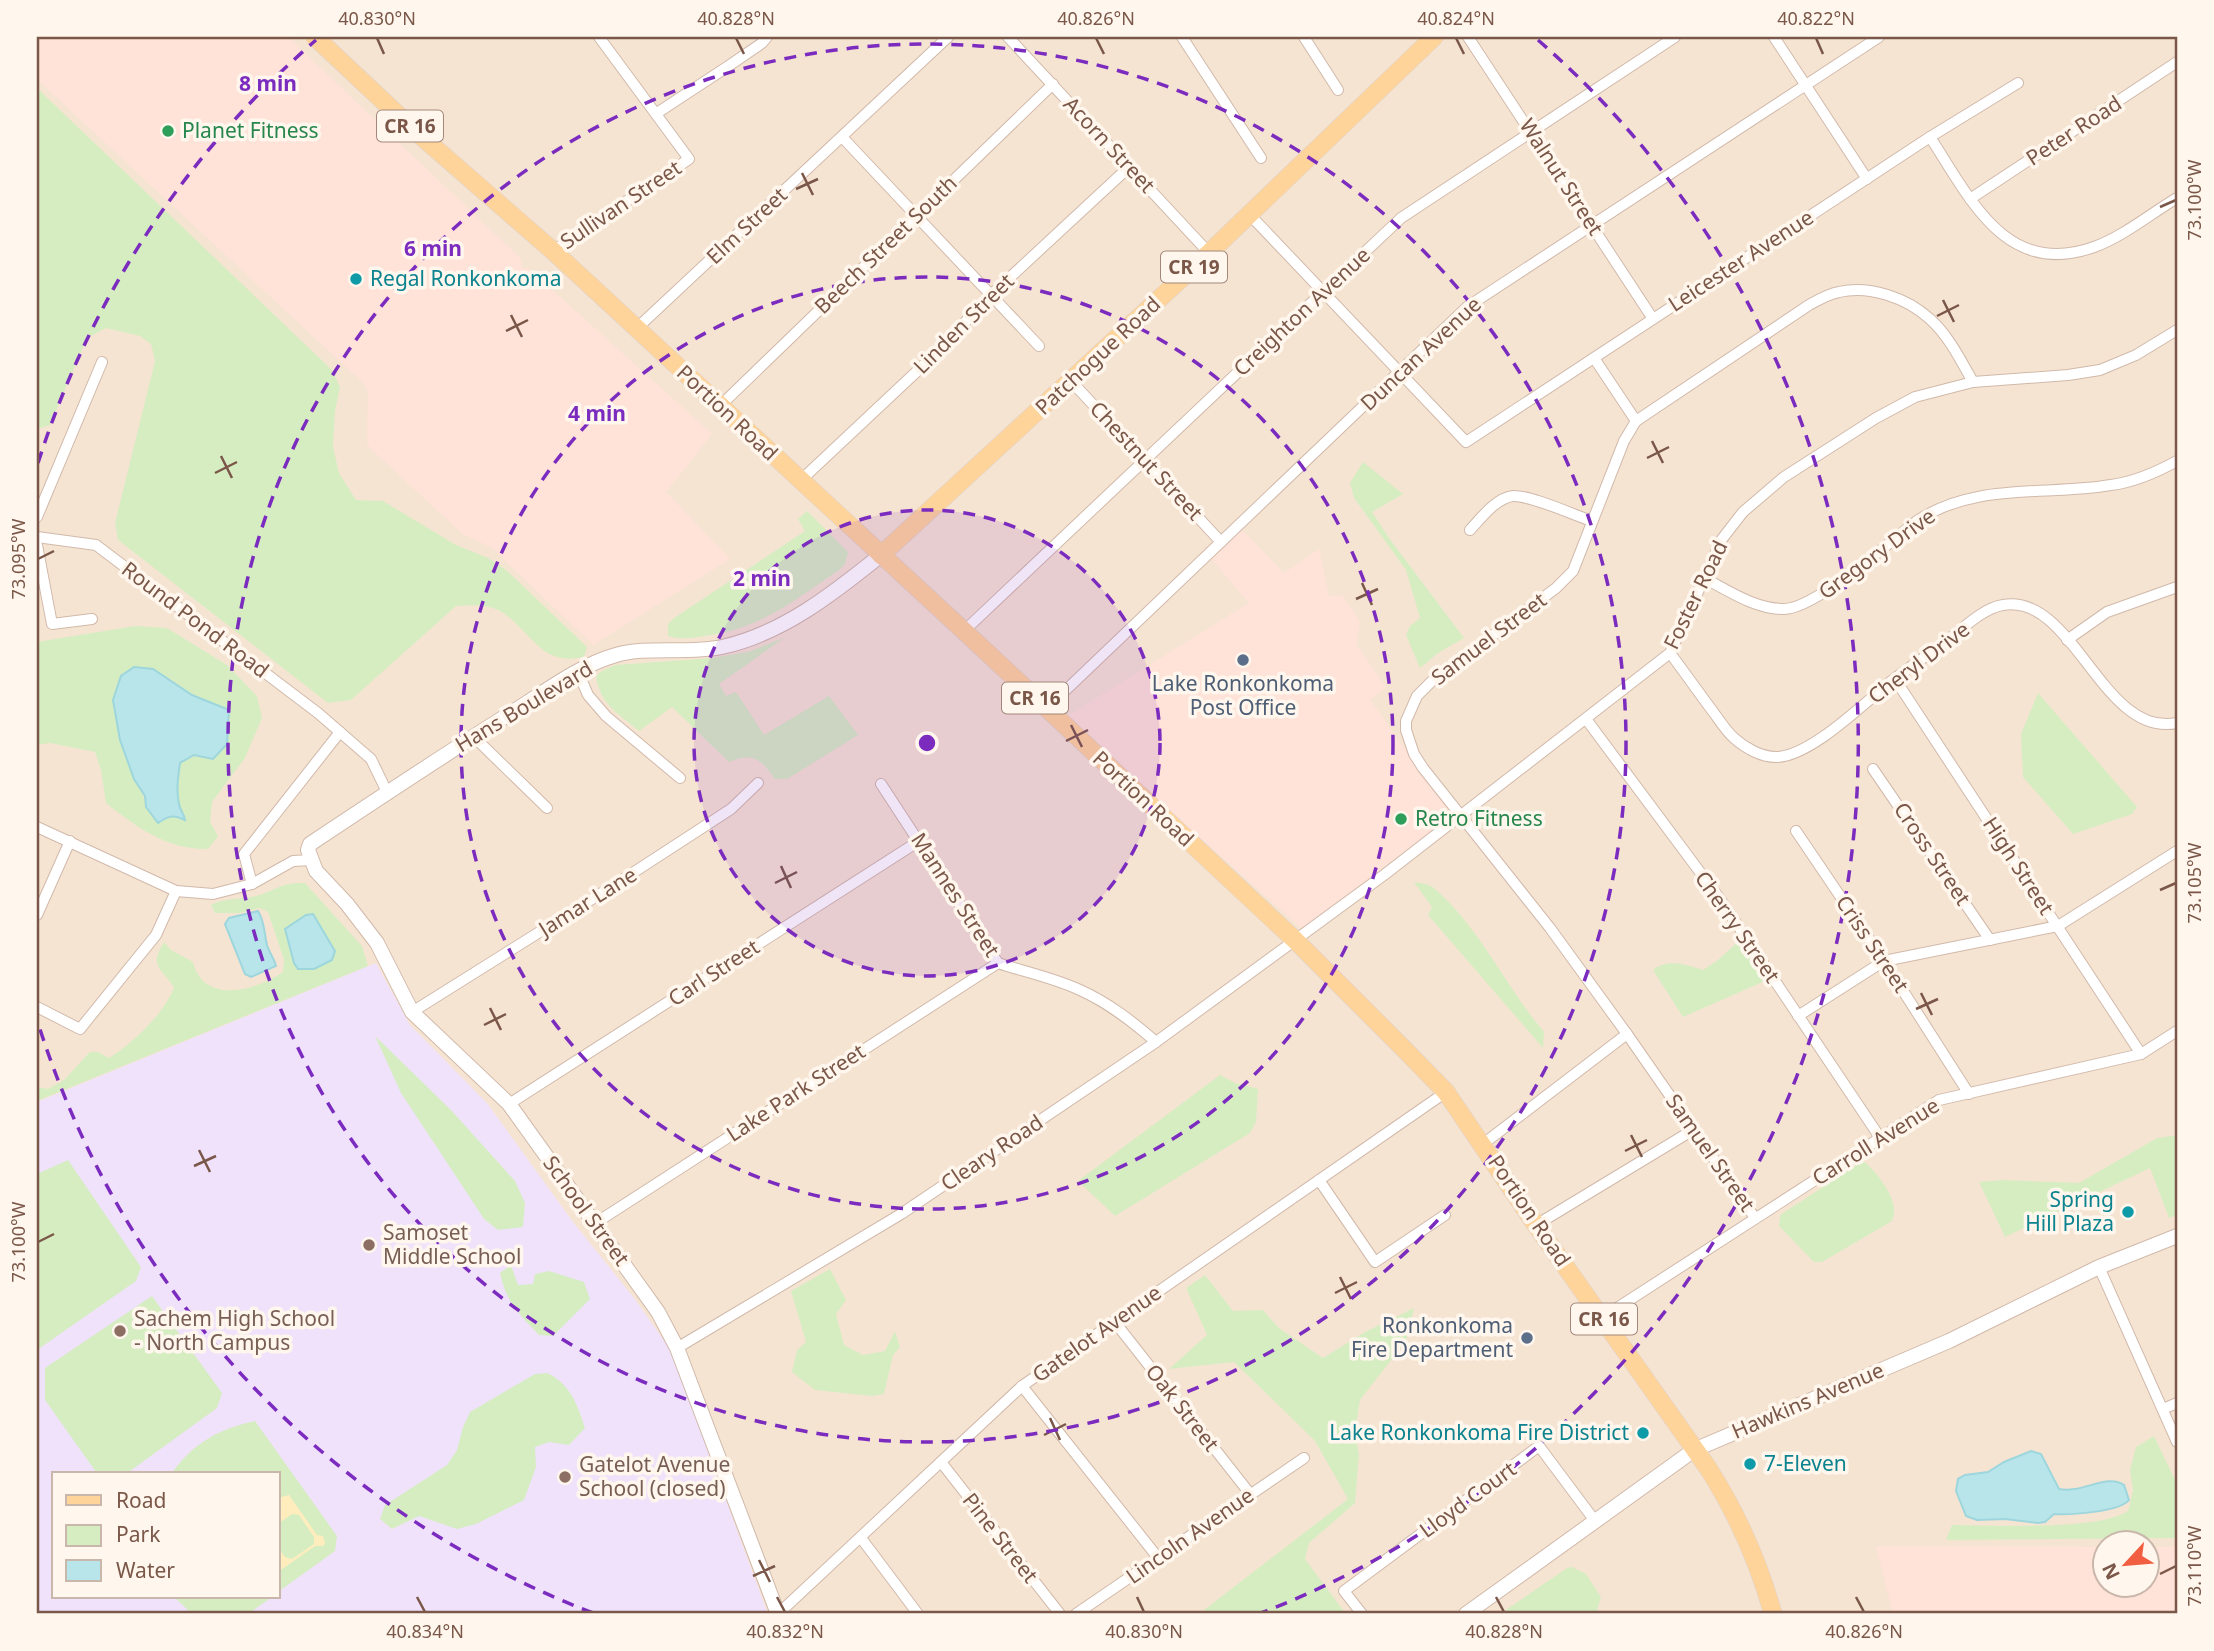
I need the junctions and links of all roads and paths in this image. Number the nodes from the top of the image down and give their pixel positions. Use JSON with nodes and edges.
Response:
{"nodes":[{"id":1,"x":315,"y":37,"type":"edge"},
{"id":2,"x":599,"y":37,"type":"edge"},
{"id":3,"x":767,"y":37,"type":"edge"},
{"id":4,"x":948,"y":37,"type":"edge"},
{"id":5,"x":1008,"y":37,"type":"edge"},
{"id":6,"x":1182,"y":37,"type":"edge"},
{"id":7,"x":1304,"y":37,"type":"edge"},
{"id":8,"x":1434,"y":37,"type":"edge"},
{"id":9,"x":1675,"y":37,"type":"edge"},
{"id":10,"x":1774,"y":37,"type":"edge"},
{"id":11,"x":1879,"y":37,"type":"edge"},
{"id":12,"x":1470,"y":38,"type":"edge"},
{"id":13,"x":2177,"y":62,"type":"edge"},
{"id":14,"x":2018,"y":83,"type":"dead end"},
{"id":15,"x":1053,"y":84,"type":"junction"},
{"id":16,"x":1805,"y":85,"type":"junction"},
{"id":17,"x":1338,"y":90,"type":"dead end"},
{"id":18,"x":657,"y":113,"type":"junction"},
{"id":19,"x":1532,"y":132,"type":"junction"},
{"id":20,"x":842,"y":138,"type":"junction"},
{"id":21,"x":1930,"y":138,"type":"junction"},
{"id":22,"x":1261,"y":158,"type":"dead end"},
{"id":23,"x":1129,"y":167,"type":"junction"},
{"id":24,"x":1867,"y":179,"type":"junction"},
{"id":25,"x":2177,"y":198,"type":"edge"},
{"id":26,"x":1970,"y":199,"type":"junction"},
{"id":27,"x":1250,"y":215,"type":"junction"},
{"id":28,"x":915,"y":216,"type":"junction"},
{"id":29,"x":1592,"y":224,"type":"junction"},
{"id":30,"x":553,"y":251,"type":"junction"},
{"id":31,"x":1209,"y":253,"type":"junction"},
{"id":32,"x":1322,"y":292,"type":"junction"},
{"id":33,"x":991,"y":295,"type":"junction"},
{"id":34,"x":1653,"y":318,"type":"junction"},
{"id":35,"x":636,"y":329,"type":"junction"},
{"id":36,"x":2177,"y":330,"type":"edge"},
{"id":37,"x":1038,"y":346,"type":"dead end"},
{"id":38,"x":1594,"y":358,"type":"junction"},
{"id":39,"x":102,"y":362,"type":"dead end"},
{"id":40,"x":1400,"y":372,"type":"junction"},
{"id":41,"x":1071,"y":381,"type":"junction"},
{"id":42,"x":1973,"y":382,"type":"junction"},
{"id":43,"x":720,"y":406,"type":"junction"},
{"id":44,"x":1636,"y":421,"type":"junction"},
{"id":45,"x":1144,"y":460,"type":"junction"},
{"id":46,"x":2177,"y":461,"type":"edge"},
{"id":47,"x":800,"y":481,"type":"junction"},
{"id":48,"x":37,"y":517,"type":"edge"},
{"id":49,"x":1592,"y":521,"type":"junction"},
{"id":50,"x":1470,"y":530,"type":"dead end"},
{"id":51,"x":37,"y":537,"type":"edge"},
{"id":52,"x":1221,"y":542,"type":"junction"},
{"id":53,"x":37,"y":545,"type":"edge"},
{"id":54,"x":881,"y":555,"type":"junction"},
{"id":55,"x":1704,"y":578,"type":"junction"},
{"id":56,"x":2177,"y":587,"type":"edge"},
{"id":57,"x":92,"y":619,"type":"dead end"},
{"id":58,"x":964,"y":631,"type":"junction"},
{"id":59,"x":2067,"y":640,"type":"junction"},
{"id":60,"x":1670,"y":653,"type":"junction"},
{"id":61,"x":578,"y":672,"type":"junction"},
{"id":62,"x":1895,"y":679,"type":"junction"},
{"id":63,"x":1046,"y":709,"type":"junction"},
{"id":64,"x":1586,"y":719,"type":"junction"},
{"id":65,"x":2177,"y":723,"type":"edge"},
{"id":66,"x":340,"y":732,"type":"junction"},
{"id":67,"x":473,"y":736,"type":"junction"},
{"id":68,"x":1873,"y":769,"type":"dead end"},
{"id":69,"x":680,"y":779,"type":"dead end"},
{"id":70,"x":758,"y":783,"type":"dead end"},
{"id":71,"x":881,"y":784,"type":"dead end"},
{"id":72,"x":387,"y":792,"type":"junction"},
{"id":73,"x":547,"y":808,"type":"dead end"},
{"id":74,"x":1459,"y":815,"type":"junction"},
{"id":75,"x":37,"y":827,"type":"edge"},
{"id":76,"x":1796,"y":831,"type":"dead end"},
{"id":77,"x":70,"y":841,"type":"junction"},
{"id":78,"x":919,"y":841,"type":"junction"},
{"id":79,"x":2177,"y":851,"type":"edge"},
{"id":80,"x":312,"y":860,"type":"junction"},
{"id":81,"x":251,"y":884,"type":"junction"},
{"id":82,"x":176,"y":891,"type":"junction"},
{"id":83,"x":41,"y":893,"type":"edge"},
{"id":84,"x":37,"y":915,"type":"edge"},
{"id":85,"x":2058,"y":926,"type":"junction"},
{"id":86,"x":1990,"y":940,"type":"junction"},
{"id":87,"x":1296,"y":941,"type":"junction"},
{"id":88,"x":1884,"y":961,"type":"junction"},
{"id":89,"x":998,"y":963,"type":"junction"},
{"id":90,"x":37,"y":1007,"type":"edge"},
{"id":91,"x":412,"y":1012,"type":"junction"},
{"id":92,"x":1798,"y":1016,"type":"junction"},
{"id":93,"x":2177,"y":1031,"type":"edge"},
{"id":94,"x":1627,"y":1034,"type":"junction"},
{"id":95,"x":1156,"y":1042,"type":"junction"},
{"id":96,"x":2141,"y":1054,"type":"junction"},
{"id":97,"x":1446,"y":1092,"type":"junction"},
{"id":98,"x":1969,"y":1094,"type":"junction"},
{"id":99,"x":509,"y":1104,"type":"junction"},
{"id":100,"x":1693,"y":1130,"type":"junction"},
{"id":101,"x":1881,"y":1139,"type":"junction"},
{"id":102,"x":1483,"y":1143,"type":"junction"},
{"id":103,"x":1319,"y":1180,"type":"junction"},
{"id":104,"x":1445,"y":1215,"type":"dead end"},
{"id":105,"x":1755,"y":1218,"type":"junction"},
{"id":106,"x":594,"y":1224,"type":"junction"},
{"id":107,"x":1536,"y":1225,"type":"junction"},
{"id":108,"x":2177,"y":1236,"type":"edge"},
{"id":109,"x":2099,"y":1267,"type":"junction"},
{"id":110,"x":1603,"y":1317,"type":"junction"},
{"id":111,"x":1114,"y":1321,"type":"junction"},
{"id":112,"x":677,"y":1348,"type":"junction"},
{"id":113,"x":1022,"y":1386,"type":"junction"},
{"id":114,"x":2177,"y":1403,"type":"edge"},
{"id":115,"x":2162,"y":1409,"type":"junction"},
{"id":116,"x":2177,"y":1443,"type":"edge"},
{"id":117,"x":1695,"y":1450,"type":"junction"},
{"id":118,"x":1304,"y":1458,"type":"dead end"},
{"id":119,"x":941,"y":1462,"type":"junction"},
{"id":120,"x":1251,"y":1494,"type":"junction"},
{"id":121,"x":1595,"y":1521,"type":"junction"},
{"id":122,"x":861,"y":1538,"type":"junction"},
{"id":123,"x":1158,"y":1559,"type":"junction"},
{"id":124,"x":778,"y":1614,"type":"edge"},
{"id":125,"x":918,"y":1614,"type":"edge"},
{"id":126,"x":1060,"y":1614,"type":"edge"},
{"id":127,"x":1076,"y":1614,"type":"edge"},
{"id":128,"x":1362,"y":1614,"type":"edge"},
{"id":129,"x":1466,"y":1614,"type":"edge"},
{"id":130,"x":1773,"y":1614,"type":"edge"}],
"edges":[{"from":1,"to":30,"type":"main road","name":"Portion Road","number":"CR 16"},
{"from":2,"to":18,"type":"street"},
{"from":3,"to":18,"type":"street"},
{"from":4,"to":20,"type":"street","name":"Elm Street"},
{"from":5,"to":15,"type":"street","name":"Acorn Street"},
{"from":6,"to":22,"type":"street"},
{"from":7,"to":17,"type":"street"},
{"from":8,"to":27,"type":"main road","name":"Patchogue Road","number":"CR 19"},
{"from":9,"to":19,"type":"street","name":"Creighton Avenue"},
{"from":10,"to":16,"type":"street"},
{"from":11,"to":16,"type":"street","name":"Duncan Avenue"},
{"from":12,"to":19,"type":"street","name":"Walnut Street"},
{"from":13,"to":26,"type":"street","name":"Peter Road"},
{"from":14,"to":21,"type":"street","name":"Leicester Avenue"},
{"from":15,"to":23,"type":"street","name":"Acorn Street"},
{"from":15,"to":28,"type":"street","name":"Beech Street South"},
{"from":16,"to":24,"type":"street"},
{"from":16,"to":29,"type":"street","name":"Duncan Avenue"},
{"from":18,"to":30,"type":"street","name":"Sullivan Street"},
{"from":19,"to":29,"type":"street","name":"Walnut Street"},
{"from":19,"to":32,"type":"street","name":"Creighton Avenue"},
{"from":20,"to":28,"type":"street"},
{"from":20,"to":35,"type":"street","name":"Elm Street"},
{"from":21,"to":24,"type":"street","name":"Leicester Avenue"},
{"from":21,"to":26,"type":"street"},
{"from":23,"to":31,"type":"street","name":"Acorn Street"},
{"from":23,"to":33,"type":"street","name":"Linden Street"},
{"from":24,"to":34,"type":"street","name":"Leicester Avenue"},
{"from":25,"to":26,"type":"street"},
{"from":27,"to":31,"type":"main road","name":"Patchogue Road","number":"CR 19"},
{"from":27,"to":32,"type":"street"},
{"from":28,"to":33,"type":"street"},
{"from":28,"to":43,"type":"street","name":"Beech Street South"},
{"from":29,"to":34,"type":"street","name":"Walnut Street"},
{"from":29,"to":40,"type":"street","name":"Duncan Avenue"},
{"from":30,"to":35,"type":"main road","name":"Portion Road","number":"CR 16"},
{"from":31,"to":41,"type":"main road","name":"Patchogue Road","number":"CR 19"},
{"from":32,"to":40,"type":"street"},
{"from":32,"to":45,"type":"street","name":"Creighton Avenue"},
{"from":33,"to":37,"type":"street"},
{"from":33,"to":47,"type":"street","name":"Linden Street"},
{"from":34,"to":38,"type":"street","name":"Leicester Avenue"},
{"from":35,"to":43,"type":"main road","name":"Portion Road","number":"CR 16"},
{"from":36,"to":42,"type":"street","name":"Foster Road"},
{"from":38,"to":40,"type":"street","name":"Leicester Avenue"},
{"from":38,"to":44,"type":"street"},
{"from":39,"to":48,"type":"street"},
{"from":40,"to":52,"type":"street","name":"Duncan Avenue"},
{"from":41,"to":45,"type":"street","name":"Chestnut Street"},
{"from":41,"to":54,"type":"main road","name":"Patchogue Road","number":"CR 19"},
{"from":42,"to":44,"type":"street","name":"Samuel Street"},
{"from":42,"to":55,"type":"street","name":"Foster Road"},
{"from":43,"to":47,"type":"main road","name":"Portion Road","number":"CR 16"},
{"from":44,"to":49,"type":"street","name":"Samuel Street"},
{"from":45,"to":52,"type":"street","name":"Chestnut Street"},
{"from":45,"to":58,"type":"street","name":"Creighton Avenue"},
{"from":46,"to":55,"type":"street","name":"Gregory Drive"},
{"from":47,"to":54,"type":"main road","name":"Portion Road","number":"CR 16"},
{"from":49,"to":50,"type":"street"},
{"from":49,"to":74,"type":"street","name":"Samuel Street"},
{"from":51,"to":66,"type":"street","name":"Round Pond Road"},
{"from":52,"to":63,"type":"street","name":"Duncan Avenue"},
{"from":53,"to":57,"type":"street"},
{"from":54,"to":58,"type":"main road","name":"Portion Road","number":"CR 16"},
{"from":54,"to":61,"type":"street","name":"Hans Boulevard"},
{"from":55,"to":60,"type":"street","name":"Foster Road"},
{"from":56,"to":59,"type":"street"},
{"from":58,"to":63,"type":"main road","name":"Portion Road","number":"CR 16"},
{"from":59,"to":62,"type":"street","name":"Cheryl Drive"},
{"from":59,"to":65,"type":"street","name":"Cheryl Drive"},
{"from":60,"to":62,"type":"street","name":"Cheryl Drive"},
{"from":60,"to":64,"type":"street","name":"Foster Road"},
{"from":61,"to":67,"type":"street","name":"Hans Boulevard"},
{"from":61,"to":69,"type":"street"},
{"from":62,"to":85,"type":"street","name":"High Street"},
{"from":63,"to":87,"type":"main road","name":"Portion Road","number":"CR 16"},
{"from":64,"to":74,"type":"street","name":"Foster Road"},
{"from":64,"to":92,"type":"street","name":"Cherry Street"},
{"from":66,"to":72,"type":"street","name":"Round Pond Road"},
{"from":66,"to":81,"type":"street"},
{"from":67,"to":72,"type":"street","name":"Hans Boulevard"},
{"from":67,"to":73,"type":"street"},
{"from":68,"to":86,"type":"street","name":"Cross Street"},
{"from":70,"to":91,"type":"street","name":"Jamar Lane"},
{"from":71,"to":78,"type":"street","name":"Mannes Street"},
{"from":72,"to":80,"type":"street","name":"Hans Boulevard"},
{"from":74,"to":87,"type":"street","name":"Foster Road"},
{"from":74,"to":94,"type":"street","name":"Samuel Street"},
{"from":75,"to":77,"type":"street"},
{"from":76,"to":88,"type":"street","name":"Criss Street"},
{"from":77,"to":82,"type":"street"},
{"from":77,"to":83,"type":"street"},
{"from":78,"to":89,"type":"street","name":"Mannes Street"},
{"from":78,"to":99,"type":"street","name":"Carl Street"},
{"from":79,"to":85,"type":"street"},
{"from":80,"to":81,"type":"street"},
{"from":80,"to":91,"type":"street","name":"School Street"},
{"from":81,"to":82,"type":"street"},
{"from":82,"to":90,"type":"street"},
{"from":83,"to":84,"type":"street"},
{"from":85,"to":86,"type":"street"},
{"from":85,"to":96,"type":"street","name":"High Street"},
{"from":86,"to":88,"type":"street"},
{"from":87,"to":95,"type":"street","name":"Cleary Road"},
{"from":87,"to":97,"type":"main road","name":"Portion Road","number":"CR 16"},
{"from":88,"to":92,"type":"street"},
{"from":88,"to":98,"type":"street","name":"Criss Street"},
{"from":89,"to":95,"type":"street","name":"Mannes Street"},
{"from":89,"to":106,"type":"street","name":"Lake Park Street"},
{"from":91,"to":99,"type":"street","name":"School Street"},
{"from":92,"to":101,"type":"street","name":"Cherry Street"},
{"from":93,"to":96,"type":"street","name":"Carroll Avenue"},
{"from":94,"to":100,"type":"street","name":"Samuel Street"},
{"from":94,"to":102,"type":"street"},
{"from":95,"to":112,"type":"street","name":"Cleary Road"},
{"from":96,"to":98,"type":"street","name":"Carroll Avenue"},
{"from":97,"to":102,"type":"main road","name":"Portion Road","number":"CR 16"},
{"from":97,"to":103,"type":"street","name":"Gatelot Avenue"},
{"from":98,"to":101,"type":"street","name":"Carroll Avenue"},
{"from":99,"to":106,"type":"street","name":"School Street"},
{"from":100,"to":105,"type":"street","name":"Samuel Street"},
{"from":100,"to":107,"type":"street"},
{"from":101,"to":105,"type":"street","name":"Carroll Avenue"},
{"from":102,"to":107,"type":"main road","name":"Portion Road","number":"CR 16"},
{"from":103,"to":104,"type":"street"},
{"from":103,"to":111,"type":"street","name":"Gatelot Avenue"},
{"from":105,"to":110,"type":"street","name":"Carroll Avenue"},
{"from":106,"to":112,"type":"street","name":"School Street"},
{"from":107,"to":110,"type":"main road","name":"Portion Road","number":"CR 16"},
{"from":108,"to":109,"type":"street","name":"Hawkins Avenue"},
{"from":109,"to":115,"type":"street"},
{"from":109,"to":117,"type":"street","name":"Hawkins Avenue"},
{"from":110,"to":117,"type":"main road","name":"Portion Road","number":"CR 16"},
{"from":111,"to":113,"type":"street","name":"Gatelot Avenue"},
{"from":111,"to":120,"type":"street","name":"Oak Street"},
{"from":112,"to":124,"type":"street","name":"School Street"},
{"from":113,"to":119,"type":"street","name":"Gatelot Avenue"},
{"from":113,"to":123,"type":"street"},
{"from":114,"to":115,"type":"street"},
{"from":115,"to":116,"type":"street"},
{"from":117,"to":121,"type":"street","name":"Hawkins Avenue"},
{"from":117,"to":130,"type":"main road","name":"Portion Road","number":"CR 16"},
{"from":118,"to":120,"type":"street","name":"Lincoln Avenue"},
{"from":119,"to":122,"type":"street","name":"Gatelot Avenue"},
{"from":119,"to":126,"type":"street","name":"Pine Street"},
{"from":120,"to":123,"type":"street","name":"Lincoln Avenue"},
{"from":121,"to":128,"type":"street","name":"Lloyd Court"},
{"from":121,"to":129,"type":"street","name":"Hawkins Avenue"},
{"from":122,"to":124,"type":"street","name":"Gatelot Avenue"},
{"from":122,"to":125,"type":"street"},
{"from":123,"to":127,"type":"street","name":"Lincoln Avenue"}]}
